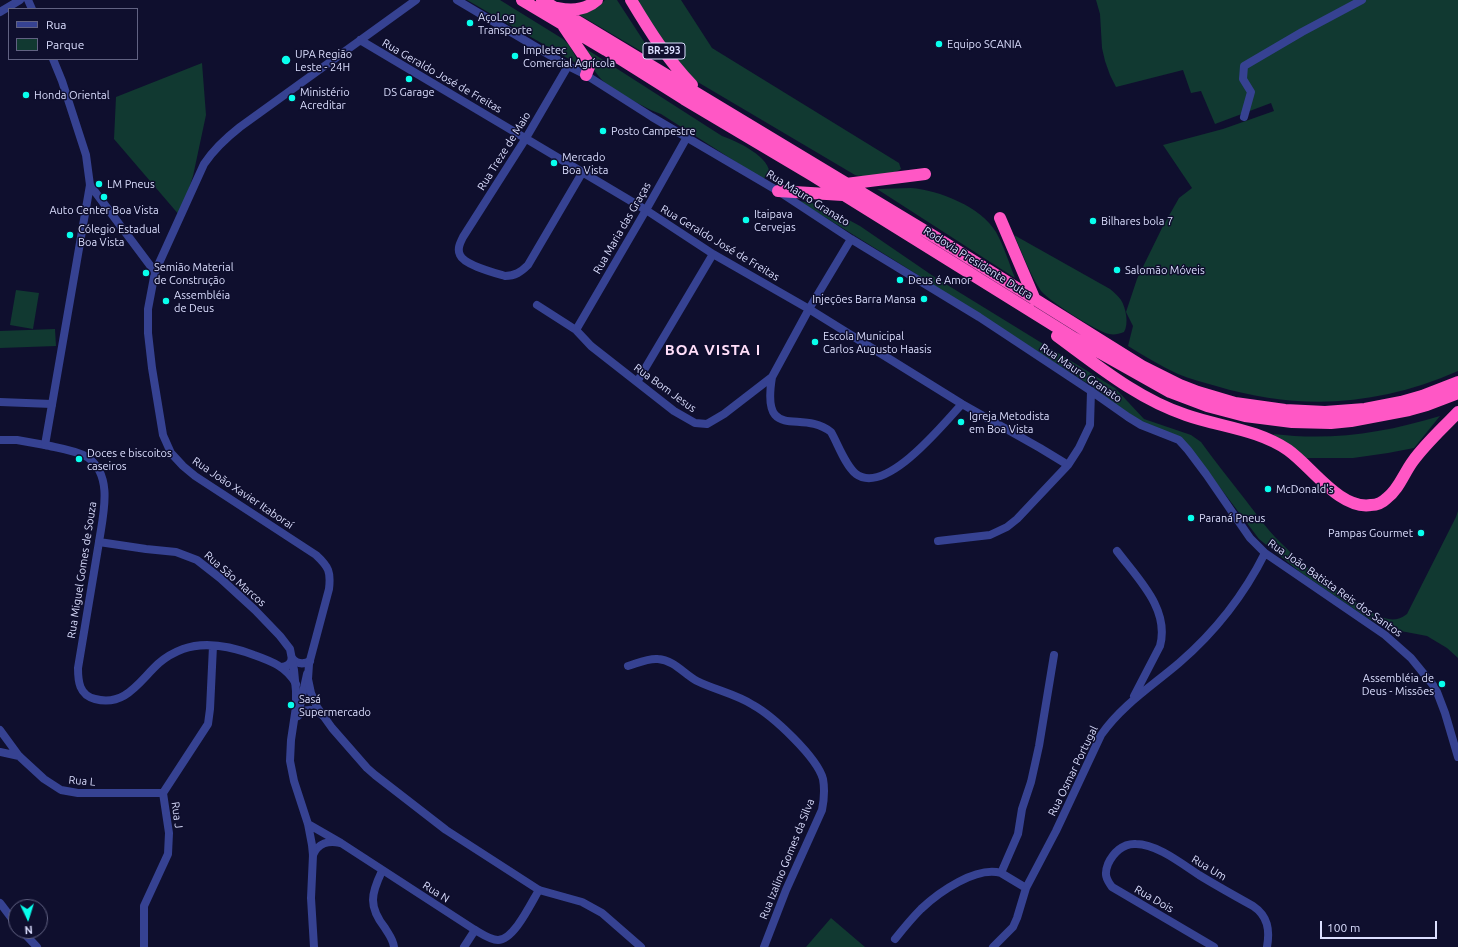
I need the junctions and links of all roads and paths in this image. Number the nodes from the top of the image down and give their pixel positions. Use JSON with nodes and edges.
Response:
{"nodes":[{"id":1,"x":20,"y":0,"type":"edge"},
{"id":2,"x":416,"y":0,"type":"edge"},
{"id":3,"x":457,"y":0,"type":"edge"},
{"id":4,"x":522,"y":0,"type":"edge"},
{"id":5,"x":542,"y":0,"type":"edge"},
{"id":6,"x":597,"y":0,"type":"edge"},
{"id":7,"x":631,"y":0,"type":"edge"},
{"id":8,"x":1362,"y":0,"type":"edge"},
{"id":9,"x":552,"y":7,"type":"junction"},
{"id":10,"x":0,"y":12,"type":"edge"},
{"id":11,"x":561,"y":23,"type":"junction"},
{"id":12,"x":360,"y":40,"type":"junction"},
{"id":13,"x":53,"y":60,"type":"edge"},
{"id":14,"x":568,"y":66,"type":"junction"},
{"id":15,"x":586,"y":75,"type":"junction"},
{"id":16,"x":704,"y":97,"type":"junction"},
{"id":17,"x":1244,"y":117,"type":"dead end"},
{"id":18,"x":686,"y":137,"type":"junction"},
{"id":19,"x":526,"y":138,"type":"junction"},
{"id":20,"x":582,"y":173,"type":"junction"},
{"id":21,"x":925,"y":174,"type":"dead end"},
{"id":22,"x":90,"y":185,"type":"junction"},
{"id":23,"x":845,"y":190,"type":"junction"},
{"id":24,"x":778,"y":191,"type":"junction"},
{"id":25,"x":646,"y":210,"type":"junction"},
{"id":26,"x":1000,"y":218,"type":"dead end"},
{"id":27,"x":851,"y":239,"type":"junction"},
{"id":28,"x":713,"y":254,"type":"junction"},
{"id":29,"x":155,"y":272,"type":"junction"},
{"id":30,"x":967,"y":272,"type":"junction"},
{"id":31,"x":1035,"y":300,"type":"junction"},
{"id":32,"x":537,"y":305,"type":"dead end"},
{"id":33,"x":809,"y":309,"type":"junction"},
{"id":34,"x":576,"y":330,"type":"junction"},
{"id":35,"x":772,"y":377,"type":"junction"},
{"id":36,"x":637,"y":382,"type":"junction"},
{"id":37,"x":1458,"y":382,"type":"edge"},
{"id":38,"x":1091,"y":391,"type":"junction"},
{"id":39,"x":1458,"y":393,"type":"edge"},
{"id":40,"x":0,"y":402,"type":"edge"},
{"id":41,"x":52,"y":404,"type":"junction"},
{"id":42,"x":962,"y":404,"type":"junction"},
{"id":43,"x":1458,"y":412,"type":"edge"},
{"id":44,"x":1141,"y":425,"type":"joint"},
{"id":45,"x":0,"y":440,"type":"edge"},
{"id":46,"x":45,"y":445,"type":"junction"},
{"id":47,"x":1068,"y":465,"type":"junction"},
{"id":48,"x":938,"y":541,"type":"dead end"},
{"id":49,"x":99,"y":542,"type":"junction"},
{"id":50,"x":1117,"y":551,"type":"dead end"},
{"id":51,"x":1265,"y":553,"type":"junction"},
{"id":52,"x":213,"y":646,"type":"junction"},
{"id":53,"x":1054,"y":655,"type":"dead end"},
{"id":54,"x":293,"y":660,"type":"junction"},
{"id":55,"x":309,"y":665,"type":"junction"},
{"id":56,"x":628,"y":666,"type":"dead end"},
{"id":57,"x":281,"y":667,"type":"junction"},
{"id":58,"x":296,"y":680,"type":"junction"},
{"id":59,"x":304,"y":689,"type":"junction"},
{"id":60,"x":1131,"y":702,"type":"junction"},
{"id":61,"x":321,"y":713,"type":"junction"},
{"id":62,"x":297,"y":717,"type":"junction"},
{"id":63,"x":293,"y":729,"type":"junction"},
{"id":64,"x":0,"y":730,"type":"edge"},
{"id":65,"x":0,"y":752,"type":"edge"},
{"id":66,"x":19,"y":756,"type":"junction"},
{"id":67,"x":1458,"y":757,"type":"edge"},
{"id":68,"x":163,"y":794,"type":"junction"},
{"id":69,"x":308,"y":824,"type":"junction"},
{"id":70,"x":341,"y":843,"type":"junction"},
{"id":71,"x":313,"y":855,"type":"junction"},
{"id":72,"x":1113,"y":856,"type":"joint"},
{"id":73,"x":382,"y":871,"type":"junction"},
{"id":74,"x":1001,"y":873,"type":"junction"},
{"id":75,"x":1026,"y":888,"type":"junction"},
{"id":76,"x":539,"y":890,"type":"junction"},
{"id":77,"x":0,"y":903,"type":"edge"},
{"id":78,"x":8,"y":914,"type":"edge"},
{"id":79,"x":475,"y":930,"type":"junction"},
{"id":80,"x":30,"y":939,"type":"edge"},
{"id":81,"x":895,"y":939,"type":"dead end"},
{"id":82,"x":37,"y":947,"type":"edge"},
{"id":83,"x":144,"y":947,"type":"edge"},
{"id":84,"x":314,"y":947,"type":"edge"},
{"id":85,"x":394,"y":947,"type":"edge"},
{"id":86,"x":464,"y":947,"type":"edge"},
{"id":87,"x":641,"y":947,"type":"edge"},
{"id":88,"x":764,"y":947,"type":"edge"},
{"id":89,"x":993,"y":947,"type":"edge"},
{"id":90,"x":1214,"y":947,"type":"edge"},
{"id":91,"x":1267,"y":947,"type":"edge"}],
"edges":[{"from":1,"to":10,"type":"street"},
{"from":2,"to":12,"type":"street","name":"Rua João Xavier Itaboraí"},
{"from":3,"to":14,"type":"street","name":"Rua Mauro Granato"},
{"from":4,"to":11,"type":"highway","name":"Rodovia Presidente Dutra"},
{"from":5,"to":9,"type":"highway","name":"Rodovia Presidente Dutra"},
{"from":6,"to":9,"type":"highway"},
{"from":7,"to":16,"type":"highway","number":"BR-393"},
{"from":8,"to":17,"type":"street"},
{"from":9,"to":16,"type":"highway","name":"Rodovia Presidente Dutra"},
{"from":11,"to":15,"type":"highway"},
{"from":11,"to":23,"type":"highway","name":"Rodovia Presidente Dutra"},
{"from":12,"to":19,"type":"street","name":"Rua Geraldo José de Freitas"},
{"from":12,"to":29,"type":"street","name":"Rua João Xavier Itaboraí"},
{"from":13,"to":22,"type":"street"},
{"from":14,"to":15,"type":"street","name":"Rua Mauro Granato"},
{"from":14,"to":19,"type":"street","name":"Rua Treze de Maio"},
{"from":15,"to":18,"type":"street","name":"Rua Mauro Granato"},
{"from":16,"to":23,"type":"highway","name":"Rodovia Presidente Dutra"},
{"from":18,"to":24,"type":"street","name":"Rua Mauro Granato"},
{"from":18,"to":25,"type":"street","name":"Rua Maria das Graças"},
{"from":19,"to":20,"type":"street","name":"Rua Geraldo José de Freitas"},
{"from":19,"to":20,"type":"street","name":"Rua Treze de Maio"},
{"from":20,"to":25,"type":"street","name":"Rua Geraldo José de Freitas"},
{"from":21,"to":23,"type":"highway"},
{"from":22,"to":29,"type":"street"},
{"from":22,"to":41,"type":"street"},
{"from":23,"to":24,"type":"highway"},
{"from":23,"to":30,"type":"highway","name":"Rodovia Presidente Dutra"},
{"from":23,"to":31,"type":"highway","name":"Rodovia Presidente Dutra"},
{"from":24,"to":27,"type":"street","name":"Rua Mauro Granato"},
{"from":25,"to":28,"type":"street","name":"Rua Geraldo José de Freitas"},
{"from":25,"to":34,"type":"street","name":"Rua Maria das Graças"},
{"from":26,"to":31,"type":"highway"},
{"from":27,"to":33,"type":"street","name":"Rua Bom Jesus"},
{"from":27,"to":38,"type":"street","name":"Rua Mauro Granato"},
{"from":28,"to":33,"type":"street","name":"Rua Geraldo José de Freitas"},
{"from":28,"to":36,"type":"street"},
{"from":29,"to":55,"type":"street","name":"Rua João Xavier Itaboraí"},
{"from":30,"to":39,"type":"highway","name":"Rodovia Presidente Dutra"},
{"from":30,"to":43,"type":"highway"},
{"from":31,"to":37,"type":"highway","name":"Rodovia Presidente Dutra"},
{"from":32,"to":34,"type":"street","name":"Rua Bom Jesus"},
{"from":33,"to":35,"type":"street","name":"Rua Bom Jesus"},
{"from":33,"to":42,"type":"street","name":"Rua Geraldo José de Freitas"},
{"from":34,"to":36,"type":"street","name":"Rua Bom Jesus"},
{"from":35,"to":36,"type":"street","name":"Rua Bom Jesus"},
{"from":35,"to":42,"type":"street"},
{"from":38,"to":44,"type":"street","name":"Rua Mauro Granato"},
{"from":38,"to":47,"type":"street"},
{"from":40,"to":41,"type":"street"},
{"from":41,"to":46,"type":"street"},
{"from":42,"to":47,"type":"street","name":"Rua Geraldo José de Freitas"},
{"from":44,"to":51,"type":"street","name":"Rua João Batista Reis dos Santos"},
{"from":45,"to":46,"type":"street","name":"Rua Miguel Gomes de Souza"},
{"from":46,"to":49,"type":"street","name":"Rua Miguel Gomes de Souza"},
{"from":47,"to":48,"type":"street"},
{"from":49,"to":52,"type":"street","name":"Rua Miguel Gomes de Souza"},
{"from":49,"to":54,"type":"street","name":"Rua São Marcos"},
{"from":50,"to":60,"type":"street"},
{"from":51,"to":60,"type":"street","name":"Rua Osmar Portugal"},
{"from":51,"to":67,"type":"street","name":"Rua João Batista Reis dos Santos"},
{"from":52,"to":57,"type":"street","name":"Rua Miguel Gomes de Souza"},
{"from":52,"to":68,"type":"street","name":"Rua J"},
{"from":53,"to":74,"type":"street"},
{"from":54,"to":55,"type":"street"},
{"from":54,"to":57,"type":"street"},
{"from":54,"to":58,"type":"street","name":"Rua São Marcos"},
{"from":54,"to":59,"type":"street"},
{"from":55,"to":59,"type":"street","name":"Rua João Xavier Itaboraí"},
{"from":55,"to":61,"type":"street"},
{"from":56,"to":88,"type":"street","name":"Rua Izalino Gomes da Silva"},
{"from":57,"to":58,"type":"street","name":"Rua Miguel Gomes de Souza"},
{"from":58,"to":63,"type":"street"},
{"from":59,"to":61,"type":"street"},
{"from":59,"to":62,"type":"street","name":"Rua João Xavier Itaboraí"},
{"from":60,"to":75,"type":"street","name":"Rua Osmar Portugal"},
{"from":61,"to":62,"type":"street"},
{"from":61,"to":76,"type":"street"},
{"from":62,"to":63,"type":"street","name":"Rua João Xavier Itaboraí"},
{"from":63,"to":69,"type":"street"},
{"from":64,"to":66,"type":"street","name":"Rua L"},
{"from":65,"to":66,"type":"street"},
{"from":66,"to":68,"type":"street","name":"Rua L"},
{"from":68,"to":83,"type":"street","name":"Rua J"},
{"from":69,"to":70,"type":"street","name":"Rua N"},
{"from":69,"to":71,"type":"street"},
{"from":70,"to":71,"type":"street"},
{"from":70,"to":73,"type":"street","name":"Rua N"},
{"from":71,"to":84,"type":"street"},
{"from":72,"to":90,"type":"street","name":"Rua Dois"},
{"from":72,"to":91,"type":"street","name":"Rua Um"},
{"from":73,"to":79,"type":"street","name":"Rua N"},
{"from":73,"to":85,"type":"street"},
{"from":74,"to":75,"type":"street"},
{"from":74,"to":81,"type":"street"},
{"from":75,"to":89,"type":"street","name":"Rua Osmar Portugal"},
{"from":76,"to":79,"type":"street","name":"Rua N"},
{"from":76,"to":87,"type":"street"},
{"from":77,"to":78,"type":"street"},
{"from":79,"to":86,"type":"street"},
{"from":80,"to":82,"type":"street"}]}
